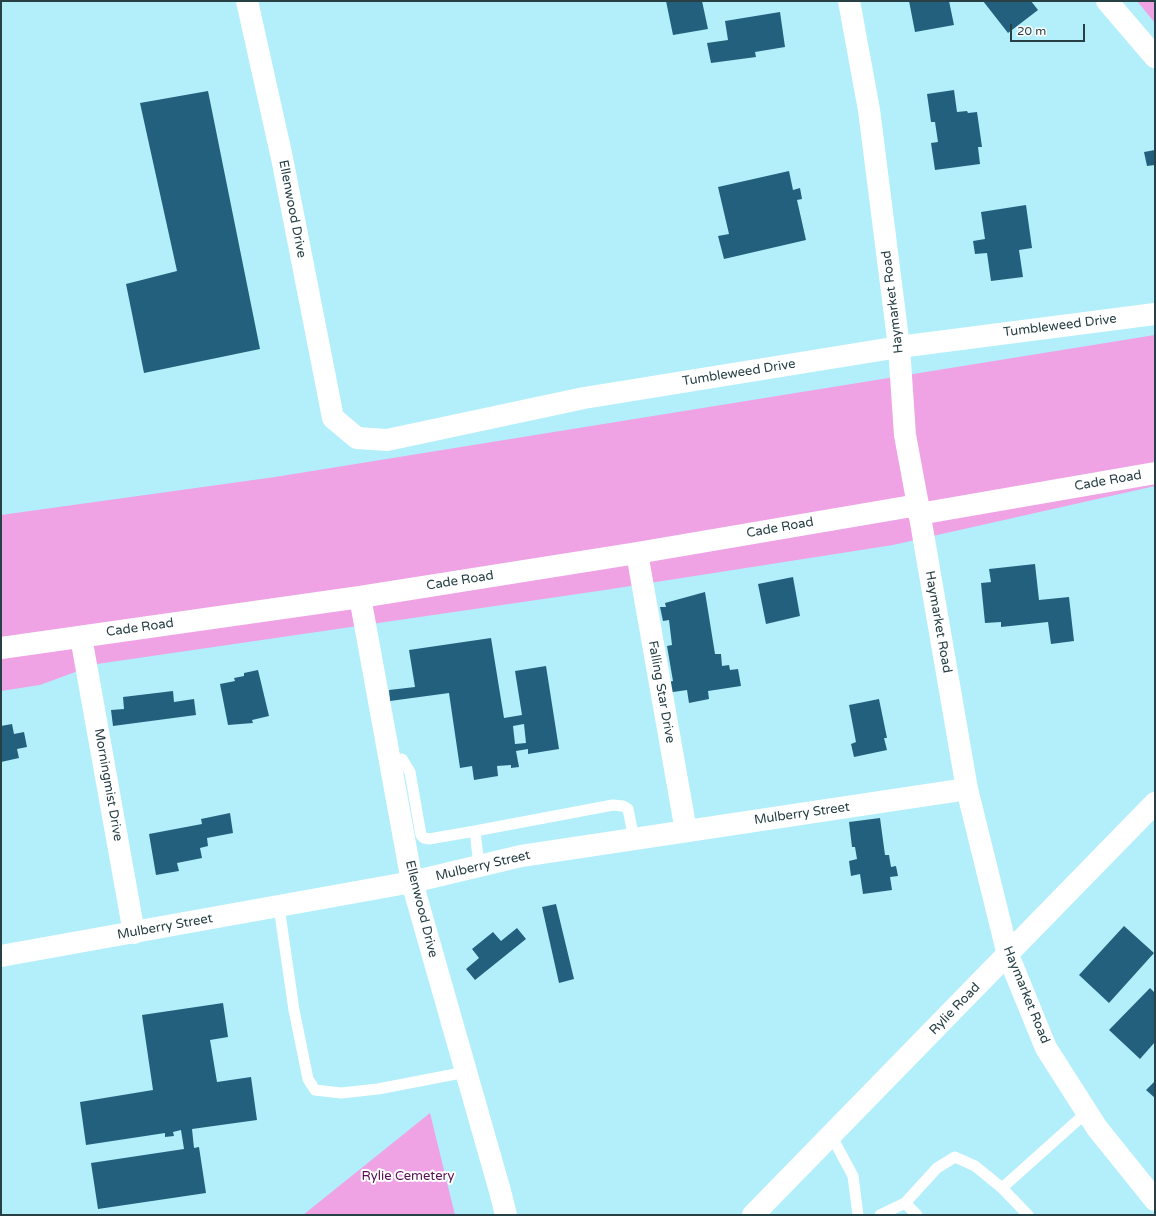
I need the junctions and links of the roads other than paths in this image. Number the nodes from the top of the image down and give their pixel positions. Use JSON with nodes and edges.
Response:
{"nodes":[{"id":1,"x":247,"y":1,"type":"edge"},
{"id":2,"x":849,"y":1,"type":"edge"},
{"id":3,"x":1107,"y":1,"type":"edge"},
{"id":4,"x":1155,"y":57,"type":"edge"},
{"id":5,"x":1155,"y":314,"type":"edge"},
{"id":6,"x":899,"y":347,"type":"junction"},
{"id":7,"x":333,"y":418,"type":"joint"},
{"id":8,"x":1155,"y":473,"type":"edge"},
{"id":9,"x":919,"y":510,"type":"junction"},
{"id":10,"x":637,"y":553,"type":"junction"},
{"id":11,"x":360,"y":597,"type":"junction"},
{"id":12,"x":81,"y":637,"type":"junction"},
{"id":13,"x":1,"y":648,"type":"edge"},
{"id":14,"x":390,"y":761,"type":"junction"},
{"id":15,"x":967,"y":789,"type":"junction"},
{"id":16,"x":1155,"y":803,"type":"edge"},
{"id":17,"x":475,"y":831,"type":"junction"},
{"id":18,"x":686,"y":831,"type":"junction"},
{"id":19,"x":634,"y":838,"type":"junction"},
{"id":20,"x":479,"y":866,"type":"junction"},
{"id":21,"x":412,"y":882,"type":"junction"},
{"id":22,"x":279,"y":907,"type":"junction"},
{"id":23,"x":134,"y":933,"type":"junction"},
{"id":24,"x":1008,"y":955,"type":"junction"},
{"id":25,"x":1,"y":956,"type":"edge"},
{"id":26,"x":466,"y":1072,"type":"junction"},
{"id":27,"x":1087,"y":1112,"type":"junction"},
{"id":28,"x":831,"y":1136,"type":"junction"},
{"id":29,"x":1002,"y":1188,"type":"junction"},
{"id":30,"x":1155,"y":1200,"type":"edge"},
{"id":31,"x":905,"y":1203,"type":"junction"},
{"id":32,"x":506,"y":1215,"type":"edge"},
{"id":33,"x":753,"y":1215,"type":"edge"},
{"id":34,"x":858,"y":1215,"type":"edge"},
{"id":35,"x":880,"y":1215,"type":"edge"},
{"id":36,"x":917,"y":1215,"type":"edge"},
{"id":37,"x":1028,"y":1215,"type":"edge"}],
"edges":[{"from":1,"to":7,"type":"street","name":"Ellenwood Drive"},
{"from":2,"to":6,"type":"street","name":"Haymarket Road"},
{"from":3,"to":4,"type":"street"},
{"from":5,"to":6,"type":"street","name":"Tumbleweed Drive"},
{"from":6,"to":7,"type":"street","name":"Tumbleweed Drive"},
{"from":6,"to":9,"type":"street","name":"Haymarket Road"},
{"from":8,"to":9,"type":"street","name":"Cade Road"},
{"from":9,"to":10,"type":"street","name":"Cade Road"},
{"from":9,"to":15,"type":"street","name":"Haymarket Road"},
{"from":10,"to":11,"type":"street","name":"Cade Road"},
{"from":10,"to":18,"type":"street","name":"Falling Star Drive"},
{"from":11,"to":12,"type":"street","name":"Cade Road"},
{"from":11,"to":14,"type":"street","name":"Ellenwood Drive"},
{"from":12,"to":13,"type":"street","name":"Cade Road"},
{"from":12,"to":23,"type":"street","name":"Morningmist Drive"},
{"from":14,"to":17,"type":"lane"},
{"from":14,"to":21,"type":"street","name":"Ellenwood Drive"},
{"from":15,"to":18,"type":"street","name":"Mulberry Street"},
{"from":15,"to":24,"type":"street","name":"Haymarket Road"},
{"from":16,"to":24,"type":"street","name":"Rylie Road"},
{"from":17,"to":19,"type":"lane"},
{"from":17,"to":20,"type":"lane"},
{"from":18,"to":19,"type":"street","name":"Mulberry Street"},
{"from":19,"to":20,"type":"street","name":"Mulberry Street"},
{"from":20,"to":21,"type":"street","name":"Mulberry Street"},
{"from":21,"to":22,"type":"street","name":"Mulberry Street"},
{"from":21,"to":26,"type":"street","name":"Ellenwood Drive"},
{"from":22,"to":23,"type":"street","name":"Mulberry Street"},
{"from":22,"to":26,"type":"lane"},
{"from":23,"to":25,"type":"street","name":"Mulberry Street"},
{"from":24,"to":27,"type":"street","name":"Haymarket Road"},
{"from":24,"to":28,"type":"street","name":"Rylie Road"},
{"from":26,"to":32,"type":"street","name":"Ellenwood Drive"},
{"from":27,"to":29,"type":"lane"},
{"from":27,"to":30,"type":"street","name":"Haymarket Road"},
{"from":28,"to":33,"type":"street","name":"Rylie Road"},
{"from":28,"to":34,"type":"lane"},
{"from":29,"to":31,"type":"lane"},
{"from":29,"to":37,"type":"lane"},
{"from":31,"to":35,"type":"lane"},
{"from":31,"to":36,"type":"lane"}]}
